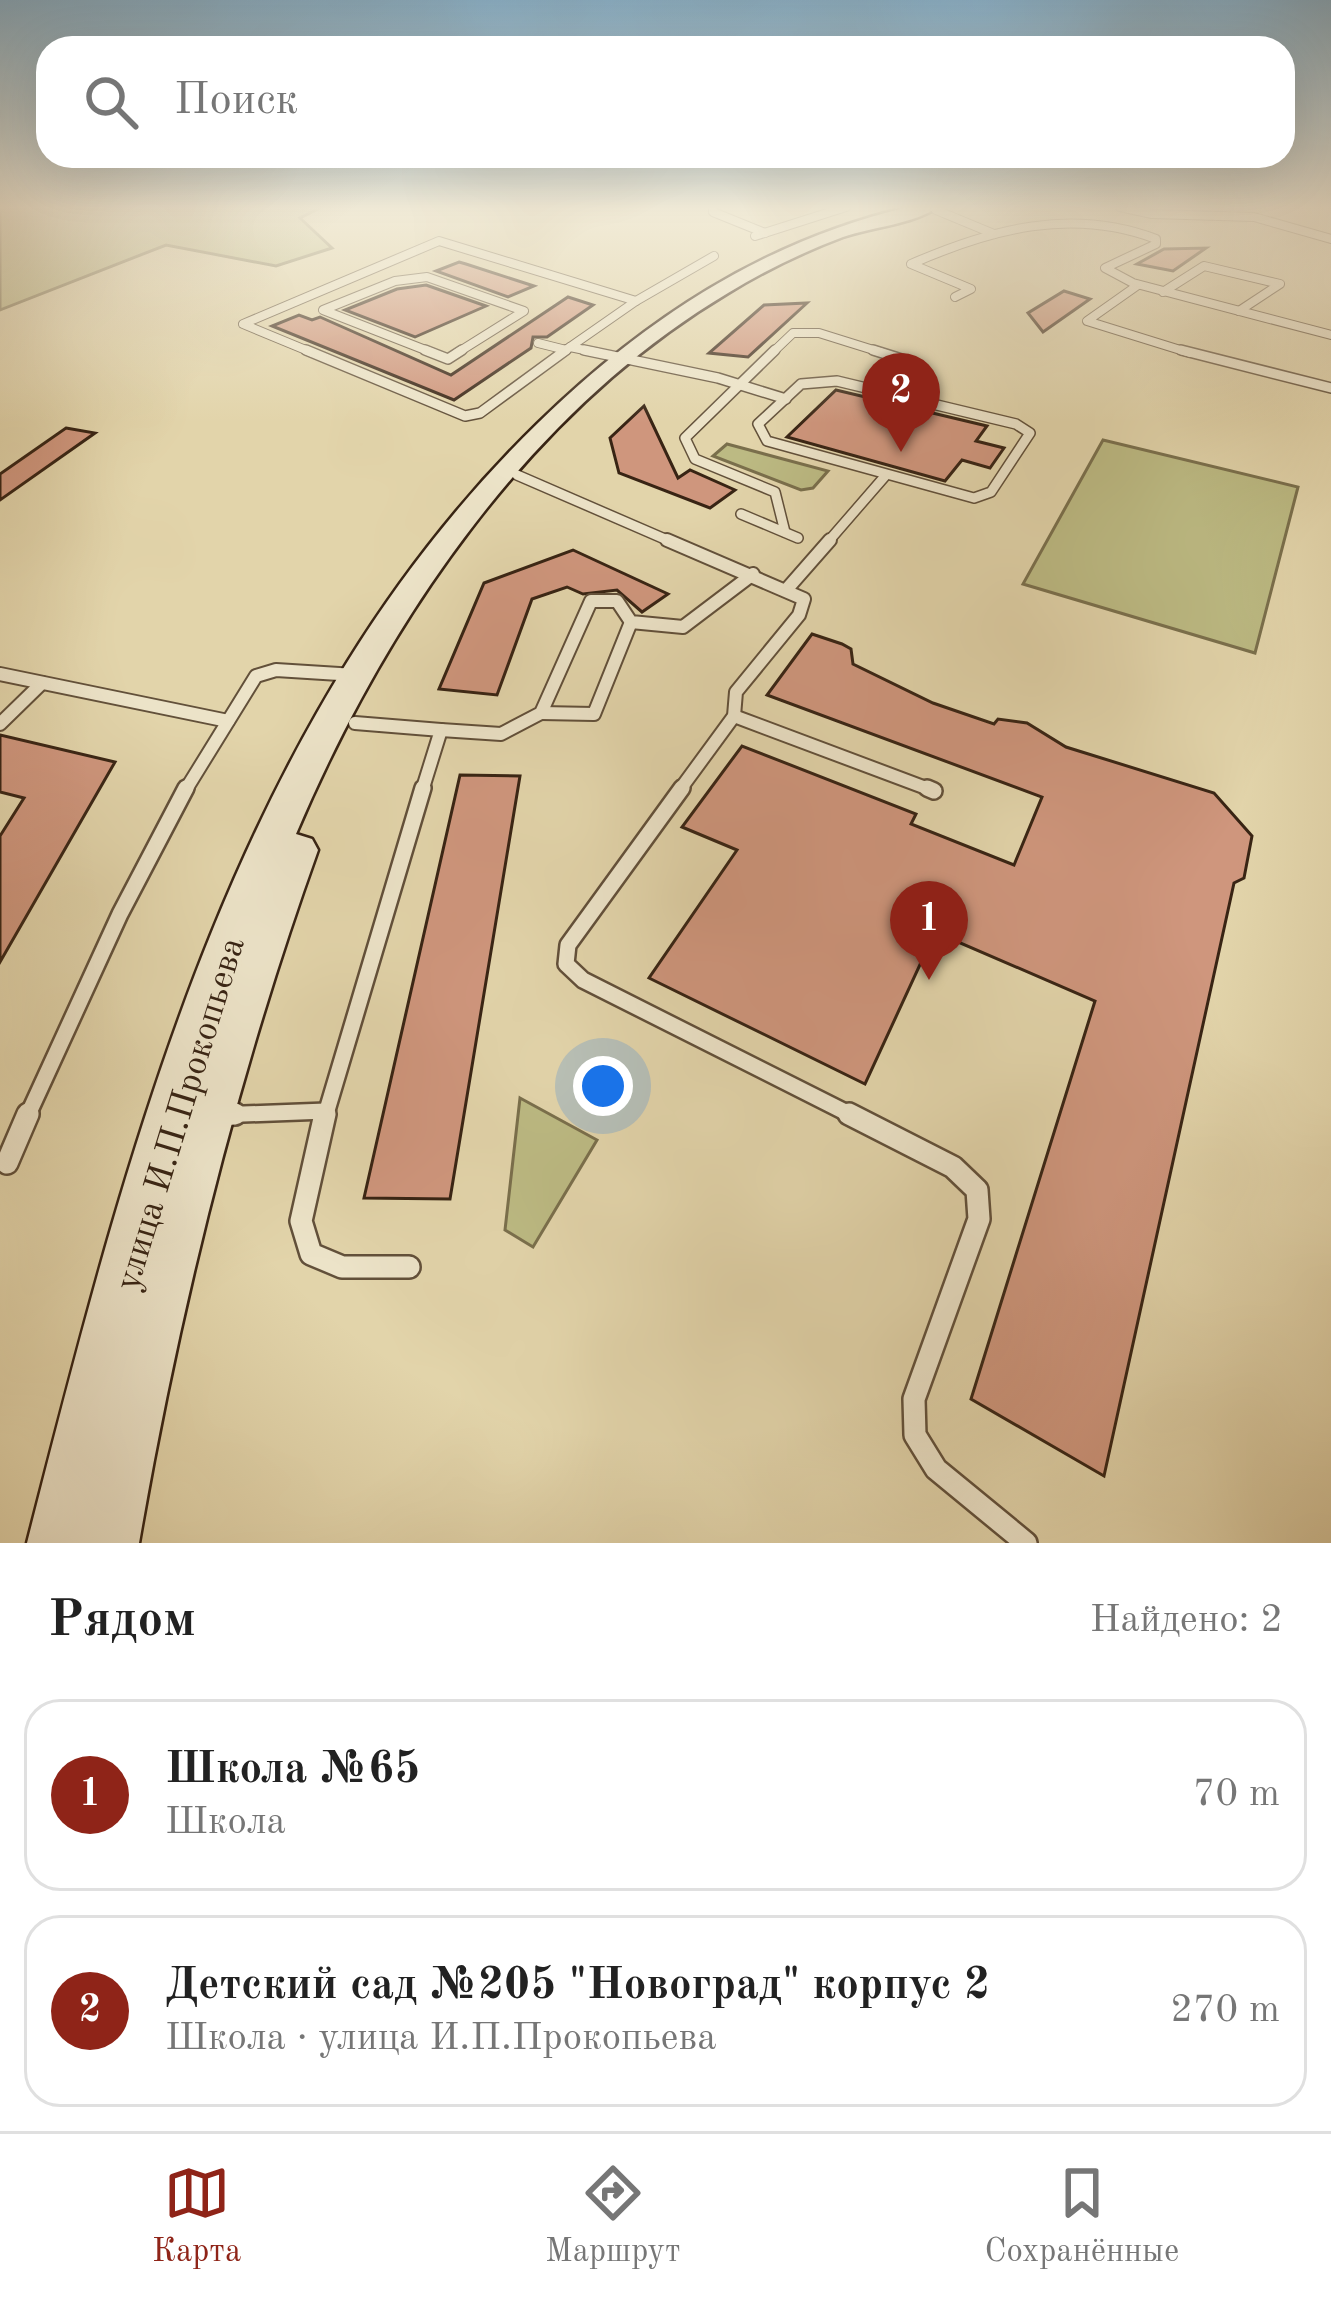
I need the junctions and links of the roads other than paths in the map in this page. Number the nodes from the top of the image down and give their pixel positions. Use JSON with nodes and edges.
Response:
{"nodes":[{"id":1,"x":344,"y":279,"type":"edge"},
{"id":2,"x":418,"y":279,"type":"edge"},
{"id":3,"x":433,"y":279,"type":"edge"},
{"id":4,"x":565,"y":279,"type":"edge"},
{"id":5,"x":674,"y":279,"type":"edge"},
{"id":6,"x":748,"y":279,"type":"edge"},
{"id":7,"x":947,"y":279,"type":"edge"},
{"id":8,"x":1126,"y":279,"type":"edge"},
{"id":9,"x":1183,"y":279,"type":"edge"},
{"id":10,"x":1261,"y":279,"type":"edge"},
{"id":11,"x":334,"y":283,"type":"junction"},
{"id":12,"x":1138,"y":285,"type":"junction"},
{"id":13,"x":366,"y":292,"type":"junction"},
{"id":14,"x":1163,"y":292,"type":"junction"},
{"id":15,"x":955,"y":297,"type":"dead end"},
{"id":16,"x":636,"y":301,"type":"junction"},
{"id":17,"x":1239,"y":311,"type":"junction"},
{"id":18,"x":492,"y":333,"type":"junction"},
{"id":19,"x":1331,"y":334,"type":"edge"},
{"id":20,"x":508,"y":336,"type":"dead end"},
{"id":21,"x":538,"y":343,"type":"dead end"},
{"id":22,"x":568,"y":348,"type":"junction"},
{"id":23,"x":629,"y":359,"type":"junction"},
{"id":24,"x":908,"y":362,"type":"dead end"},
{"id":25,"x":737,"y":385,"type":"junction"},
{"id":26,"x":1331,"y":388,"type":"edge"},
{"id":27,"x":786,"y":399,"type":"junction"},
{"id":28,"x":509,"y":473,"type":"junction"},
{"id":29,"x":886,"y":475,"type":"junction"},
{"id":30,"x":741,"y":514,"type":"dead end"},
{"id":31,"x":753,"y":574,"type":"junction"},
{"id":32,"x":788,"y":590,"type":"junction"},
{"id":33,"x":631,"y":622,"type":"junction"},
{"id":34,"x":0,"y":674,"type":"edge"},
{"id":35,"x":42,"y":682,"type":"junction"},
{"id":36,"x":354,"y":699,"type":"junction"},
{"id":37,"x":541,"y":712,"type":"junction"},
{"id":38,"x":734,"y":716,"type":"junction"},
{"id":39,"x":228,"y":721,"type":"junction"},
{"id":40,"x":0,"y":724,"type":"edge"},
{"id":41,"x":441,"y":730,"type":"junction"},
{"id":42,"x":934,"y":791,"type":"dead end"},
{"id":43,"x":326,"y":1111,"type":"junction"},
{"id":44,"x":188,"y":1116,"type":"junction"},
{"id":45,"x":7,"y":1162,"type":"dead end"},
{"id":46,"x":170,"y":1180,"type":"junction"},
{"id":47,"x":409,"y":1267,"type":"dead end"},
{"id":48,"x":61,"y":1543,"type":"edge"},
{"id":49,"x":105,"y":1543,"type":"edge"},
{"id":50,"x":1026,"y":1543,"type":"edge"}],
"edges":[{"from":1,"to":11,"type":"lane"},
{"from":2,"to":13,"type":"lane"},
{"from":3,"to":18,"type":"lane"},
{"from":4,"to":16,"type":"lane"},
{"from":5,"to":16,"type":"lane"},
{"from":6,"to":23,"type":"street","name":"улица И.П.Прокопьева"},
{"from":7,"to":15,"type":"lane"},
{"from":8,"to":12,"type":"lane"},
{"from":9,"to":14,"type":"lane"},
{"from":10,"to":17,"type":"lane"},
{"from":11,"to":13,"type":"lane"},
{"from":11,"to":22,"type":"lane"},
{"from":12,"to":14,"type":"lane"},
{"from":12,"to":26,"type":"lane"},
{"from":13,"to":18,"type":"lane"},
{"from":14,"to":17,"type":"lane"},
{"from":16,"to":22,"type":"lane"},
{"from":17,"to":19,"type":"lane"},
{"from":18,"to":20,"type":"lane"},
{"from":21,"to":22,"type":"lane"},
{"from":22,"to":23,"type":"lane"},
{"from":23,"to":25,"type":"lane"},
{"from":23,"to":28,"type":"street","name":"улица И.П.Прокопьева"},
{"from":24,"to":25,"type":"lane"},
{"from":25,"to":27,"type":"lane"},
{"from":25,"to":30,"type":"lane"},
{"from":27,"to":29,"type":"lane"},
{"from":27,"to":29,"type":"lane"},
{"from":28,"to":31,"type":"lane"},
{"from":28,"to":36,"type":"street","name":"улица И.П.Прокопьева"},
{"from":29,"to":32,"type":"lane"},
{"from":31,"to":32,"type":"lane"},
{"from":31,"to":33,"type":"lane"},
{"from":32,"to":38,"type":"lane"},
{"from":33,"to":37,"type":"lane"},
{"from":33,"to":37,"type":"lane"},
{"from":34,"to":35,"type":"lane"},
{"from":35,"to":39,"type":"lane"},
{"from":35,"to":40,"type":"lane"},
{"from":36,"to":39,"type":"lane"},
{"from":36,"to":41,"type":"lane"},
{"from":36,"to":44,"type":"street","name":"улица И.П.Прокопьева"},
{"from":37,"to":41,"type":"lane"},
{"from":38,"to":42,"type":"lane"},
{"from":38,"to":50,"type":"lane"},
{"from":39,"to":45,"type":"lane"},
{"from":41,"to":43,"type":"lane"},
{"from":43,"to":44,"type":"lane"},
{"from":43,"to":47,"type":"lane"},
{"from":44,"to":46,"type":"street","name":"улица И.П.Прокопьева"},
{"from":46,"to":48,"type":"street","name":"улица И.П.Прокопьева"},
{"from":46,"to":49,"type":"street","name":"улица И.П.Прокопьева"}]}
